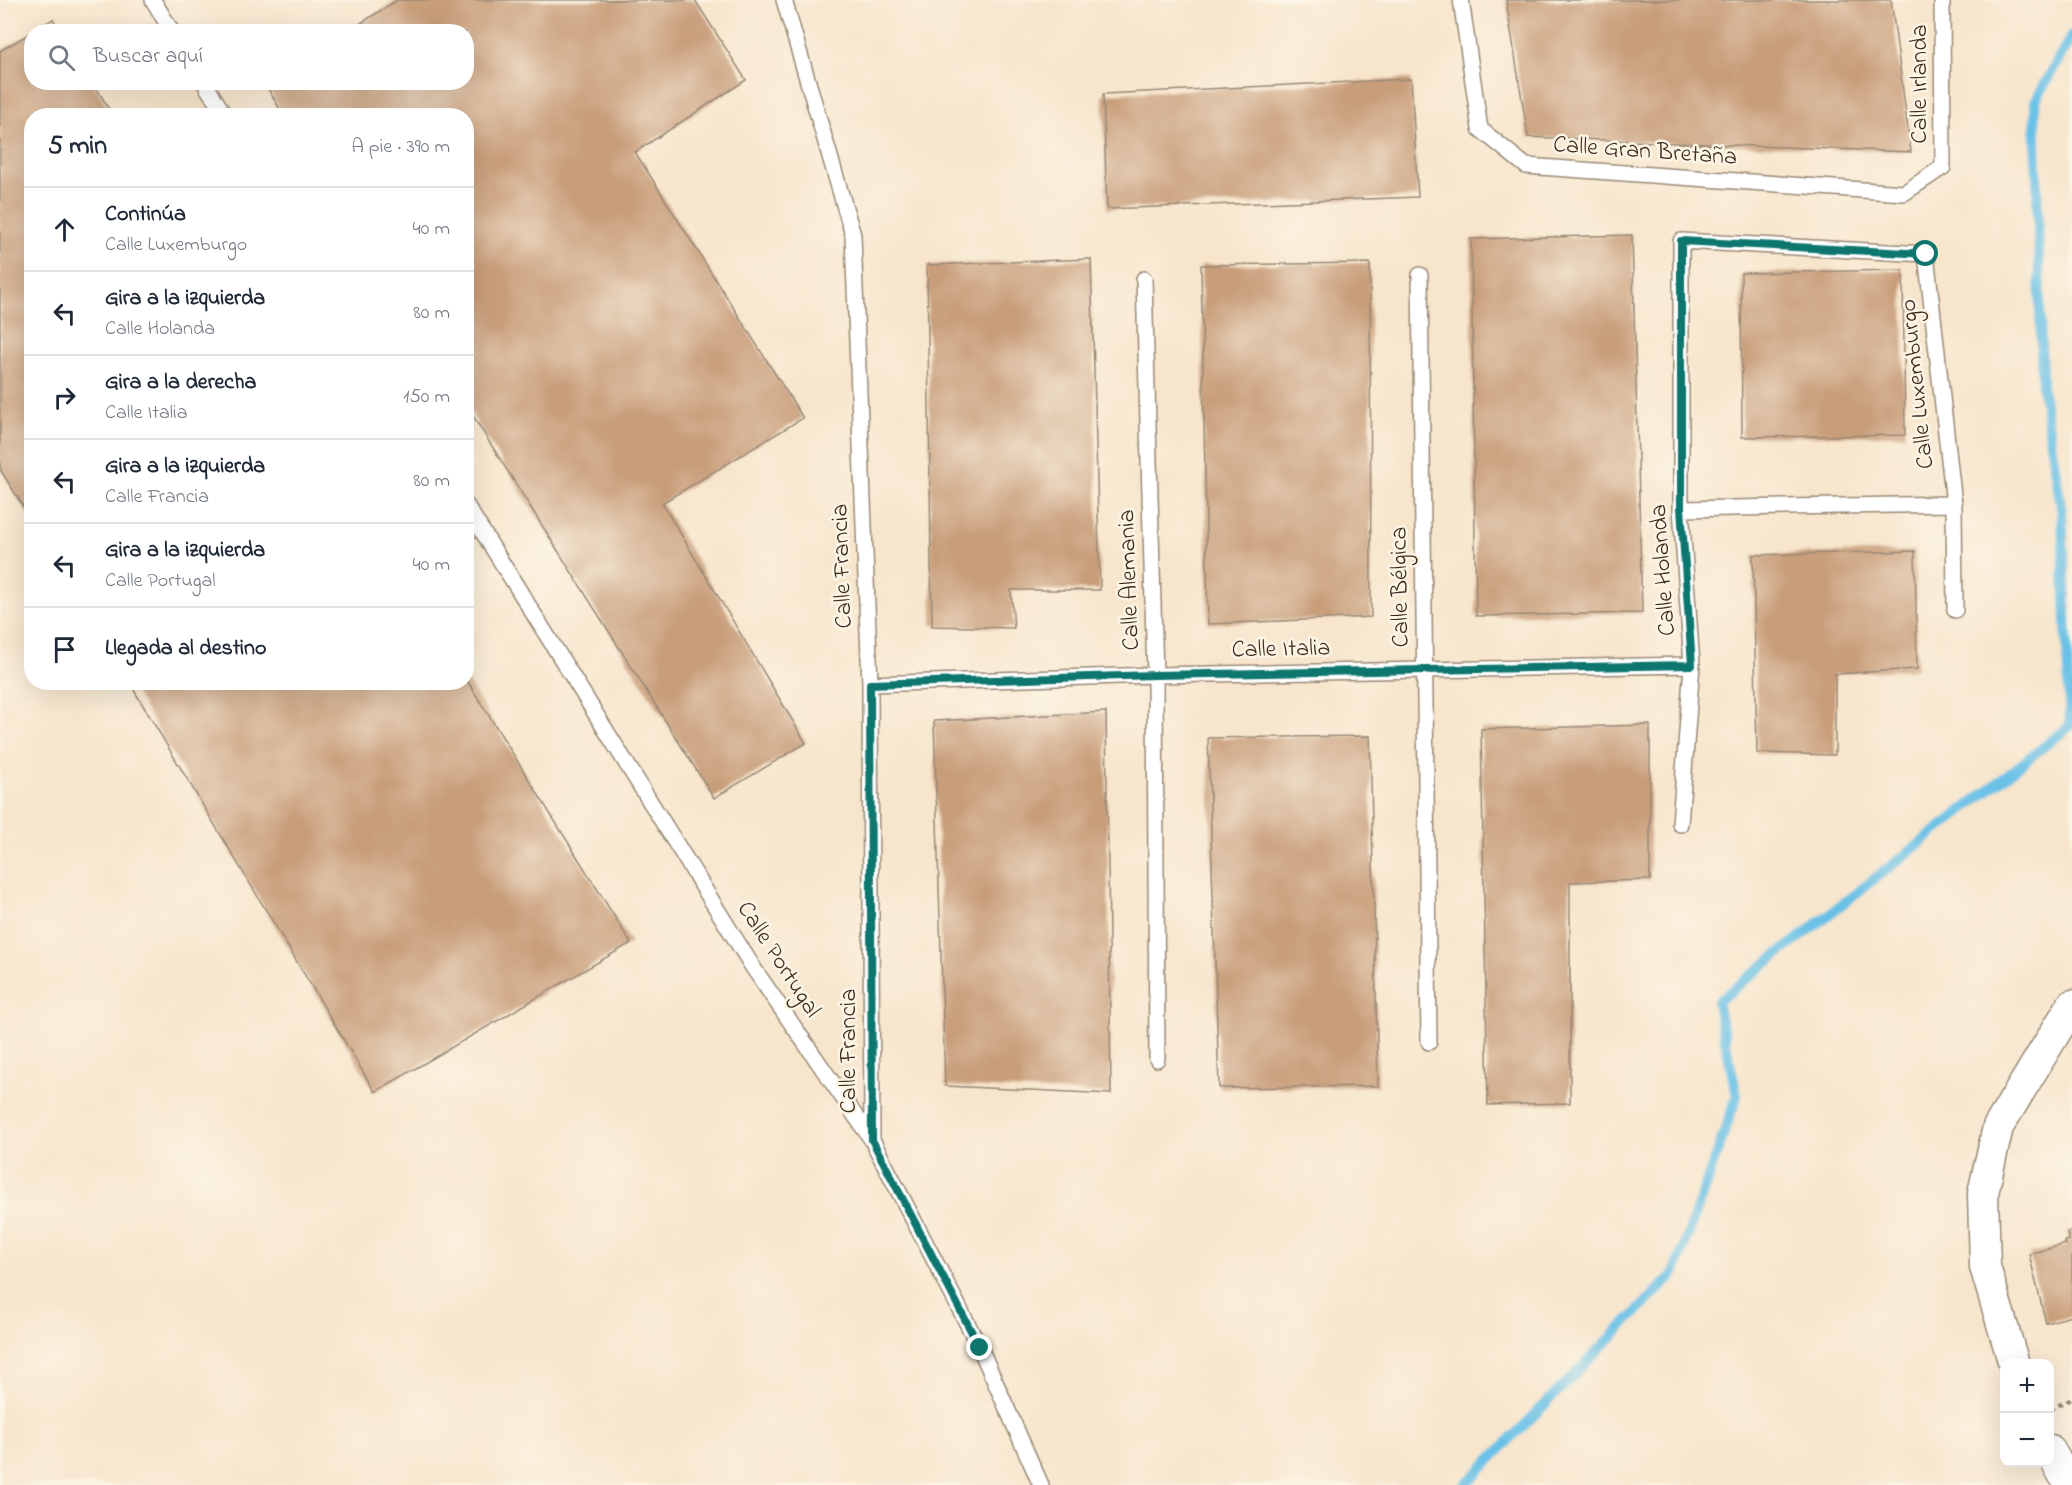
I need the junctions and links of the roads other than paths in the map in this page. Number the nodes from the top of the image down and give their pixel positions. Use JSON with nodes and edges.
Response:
{"nodes":[{"id":1,"x":153,"y":0,"type":"edge"},
{"id":2,"x":784,"y":0,"type":"edge"},
{"id":3,"x":1461,"y":0,"type":"edge"},
{"id":4,"x":1942,"y":0,"type":"edge"},
{"id":5,"x":167,"y":24,"type":"edge"},
{"id":6,"x":209,"y":90,"type":"edge"},
{"id":7,"x":220,"y":108,"type":"edge"},
{"id":8,"x":1943,"y":168,"type":"joint"},
{"id":9,"x":1681,"y":241,"type":"joint"},
{"id":10,"x":1420,"y":275,"type":"dead end"},
{"id":11,"x":1144,"y":279,"type":"dead end"},
{"id":12,"x":1954,"y":504,"type":"junction"},
{"id":13,"x":1681,"y":508,"type":"junction"},
{"id":14,"x":474,"y":518,"type":"edge"},
{"id":15,"x":1955,"y":610,"type":"dead end"},
{"id":16,"x":1692,"y":665,"type":"junction"},
{"id":17,"x":1425,"y":670,"type":"junction"},
{"id":18,"x":1155,"y":675,"type":"junction"},
{"id":19,"x":870,"y":684,"type":"junction"},
{"id":20,"x":1680,"y":824,"type":"dead end"},
{"id":21,"x":2072,"y":1005,"type":"edge"},
{"id":22,"x":1429,"y":1042,"type":"dead end"},
{"id":23,"x":1157,"y":1059,"type":"dead end"},
{"id":24,"x":872,"y":1140,"type":"junction"},
{"id":25,"x":2013,"y":1359,"type":"edge"},
{"id":26,"x":1041,"y":1485,"type":"edge"}],
"edges":[{"from":1,"to":5,"type":"lane"},
{"from":2,"to":19,"type":"lane","name":"Calle Francia"},
{"from":3,"to":8,"type":"lane","name":"Calle Gran Bretaña"},
{"from":4,"to":8,"type":"lane","name":"Calle Irlanda"},
{"from":6,"to":7,"type":"lane"},
{"from":9,"to":12,"type":"lane","name":"Calle Luxemburgo"},
{"from":9,"to":13,"type":"lane","name":"Calle Holanda"},
{"from":10,"to":17,"type":"lane","name":"Calle Bélgica"},
{"from":11,"to":18,"type":"lane","name":"Calle Alemania"},
{"from":12,"to":13,"type":"lane"},
{"from":12,"to":15,"type":"lane","name":"Calle Luxemburgo"},
{"from":13,"to":16,"type":"lane","name":"Calle Holanda"},
{"from":14,"to":24,"type":"lane","name":"Calle Portugal"},
{"from":16,"to":17,"type":"lane","name":"Calle Italia"},
{"from":16,"to":20,"type":"lane","name":"Calle Holanda"},
{"from":17,"to":18,"type":"lane","name":"Calle Italia"},
{"from":17,"to":22,"type":"lane","name":"Calle Bélgica"},
{"from":18,"to":19,"type":"lane","name":"Calle Italia"},
{"from":18,"to":23,"type":"lane","name":"Calle Alemania"},
{"from":19,"to":24,"type":"lane","name":"Calle Francia"},
{"from":21,"to":25,"type":"street"},
{"from":24,"to":26,"type":"lane","name":"Calle Portugal"}]}
